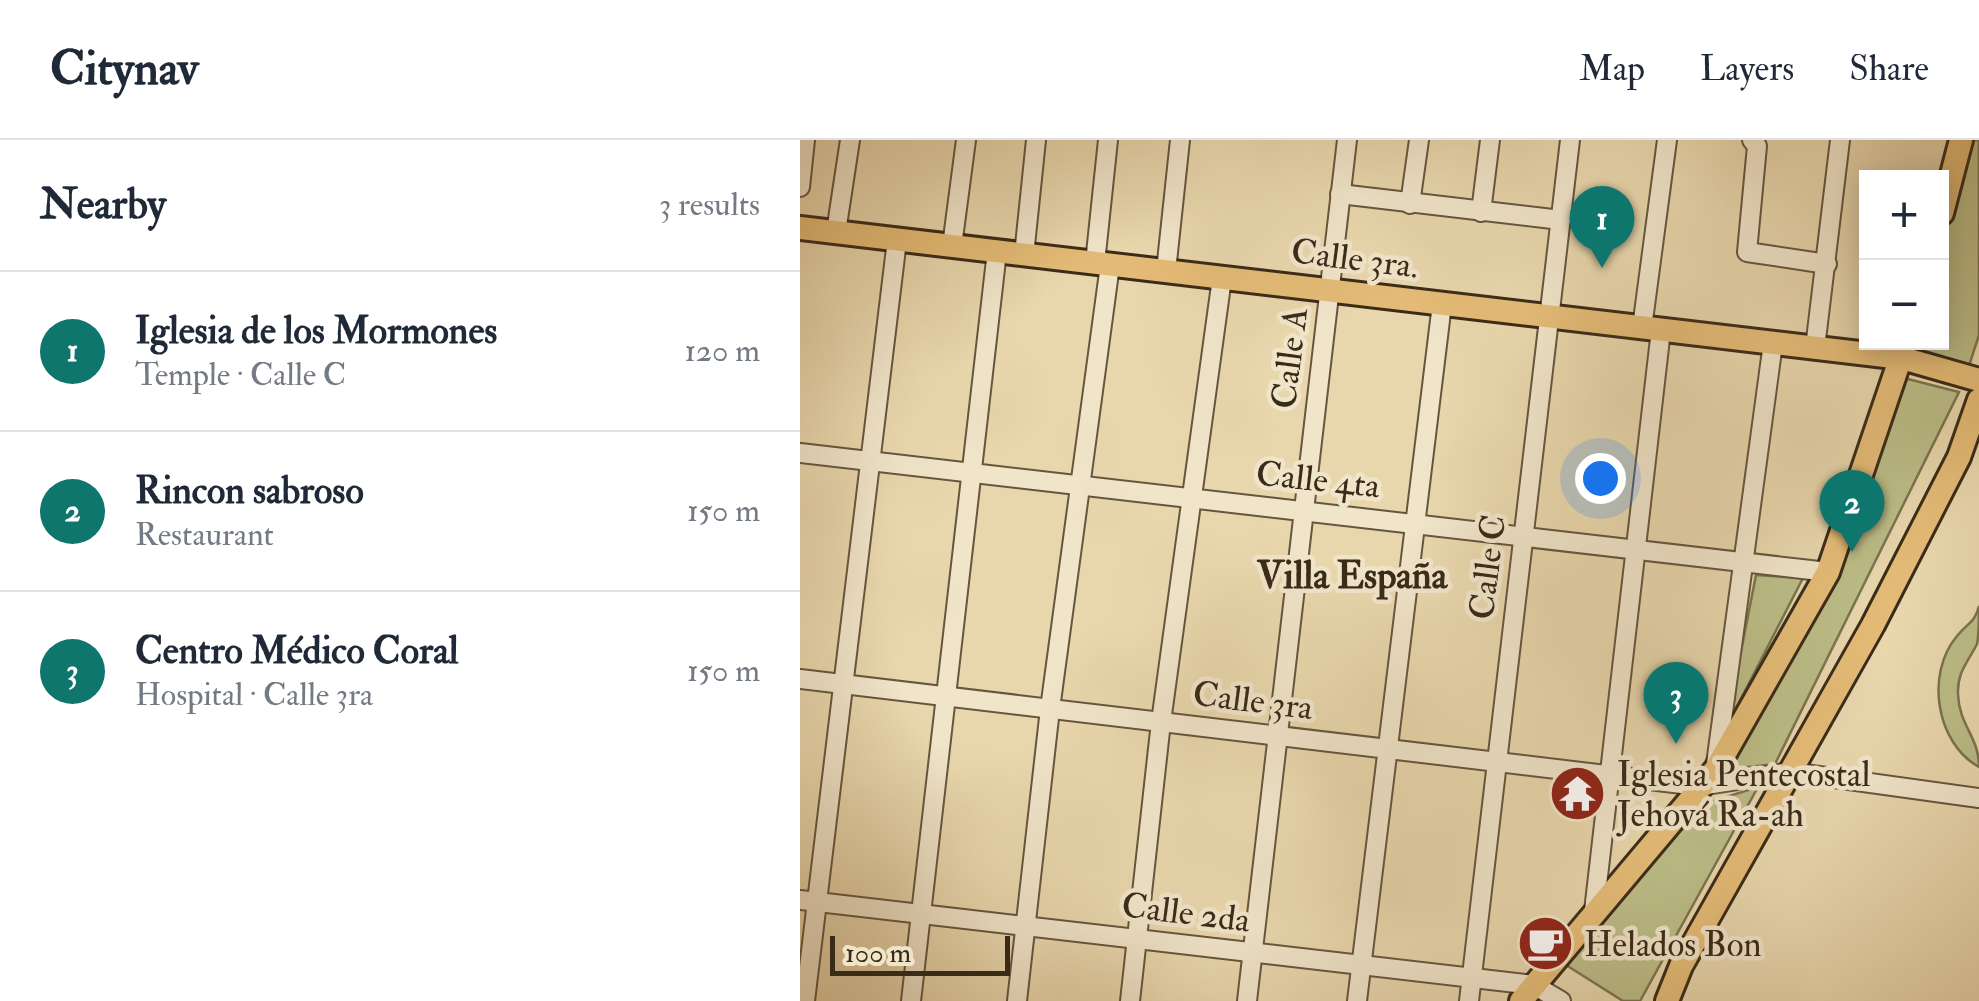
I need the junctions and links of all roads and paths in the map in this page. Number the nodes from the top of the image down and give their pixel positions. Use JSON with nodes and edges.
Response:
{"nodes":[{"id":1,"x":805,"y":140,"type":"edge"},
{"id":2,"x":850,"y":140,"type":"edge"},
{"id":3,"x":966,"y":140,"type":"edge"},
{"id":4,"x":1036,"y":140,"type":"edge"},
{"id":5,"x":1108,"y":140,"type":"edge"},
{"id":6,"x":1180,"y":140,"type":"edge"},
{"id":7,"x":1347,"y":140,"type":"edge"},
{"id":8,"x":1419,"y":140,"type":"edge"},
{"id":9,"x":1490,"y":140,"type":"edge"},
{"id":10,"x":1570,"y":140,"type":"edge"},
{"id":11,"x":1667,"y":140,"type":"edge"},
{"id":12,"x":1752,"y":140,"type":"edge"},
{"id":13,"x":1840,"y":140,"type":"edge"},
{"id":14,"x":1962,"y":140,"type":"edge"},
{"id":15,"x":800,"y":187,"type":"edge"},
{"id":16,"x":1949,"y":187,"type":"edge"},
{"id":17,"x":1340,"y":194,"type":"junction"},
{"id":18,"x":1410,"y":204,"type":"junction"},
{"id":19,"x":1482,"y":212,"type":"junction"},
{"id":20,"x":1561,"y":220,"type":"junction"},
{"id":21,"x":800,"y":228,"type":"edge"},
{"id":22,"x":836,"y":232,"type":"junction"},
{"id":23,"x":897,"y":240,"type":"junction"},
{"id":24,"x":952,"y":246,"type":"junction"},
{"id":25,"x":997,"y":252,"type":"junction"},
{"id":26,"x":1024,"y":254,"type":"junction"},
{"id":27,"x":1102,"y":264,"type":"junction"},
{"id":28,"x":1827,"y":264,"type":"junction"},
{"id":29,"x":1166,"y":272,"type":"junction"},
{"id":30,"x":1222,"y":278,"type":"junction"},
{"id":31,"x":1330,"y":291,"type":"junction"},
{"id":32,"x":1442,"y":304,"type":"junction"},
{"id":33,"x":1549,"y":316,"type":"junction"},
{"id":34,"x":1652,"y":329,"type":"junction"},
{"id":35,"x":1773,"y":343,"type":"junction"},
{"id":36,"x":1815,"y":348,"type":"junction"},
{"id":37,"x":1902,"y":355,"type":"edge"},
{"id":38,"x":1979,"y":380,"type":"edge"},
{"id":39,"x":1979,"y":388,"type":"edge"},
{"id":40,"x":1979,"y":400,"type":"edge"},
{"id":41,"x":800,"y":453,"type":"edge"},
{"id":42,"x":870,"y":461,"type":"junction"},
{"id":43,"x":969,"y":472,"type":"junction"},
{"id":44,"x":1082,"y":484,"type":"junction"},
{"id":45,"x":1193,"y":497,"type":"junction"},
{"id":46,"x":1304,"y":510,"type":"junction"},
{"id":47,"x":1415,"y":522,"type":"junction"},
{"id":48,"x":1524,"y":534,"type":"junction"},
{"id":49,"x":1636,"y":550,"type":"junction"},
{"id":50,"x":1743,"y":562,"type":"junction"},
{"id":51,"x":1828,"y":572,"type":"junction"},
{"id":52,"x":800,"y":680,"type":"edge"},
{"id":53,"x":843,"y":684,"type":"junction"},
{"id":54,"x":946,"y":697,"type":"junction"},
{"id":55,"x":1050,"y":709,"type":"junction"},
{"id":56,"x":1161,"y":722,"type":"junction"},
{"id":57,"x":1278,"y":736,"type":"junction"},
{"id":58,"x":1388,"y":749,"type":"junction"},
{"id":59,"x":1497,"y":762,"type":"junction"},
{"id":60,"x":1716,"y":769,"type":"junction"},
{"id":61,"x":1791,"y":772,"type":"junction"},
{"id":62,"x":1610,"y":775,"type":"junction"},
{"id":63,"x":1698,"y":786,"type":"junction"},
{"id":64,"x":1979,"y":798,"type":"edge"},
{"id":65,"x":808,"y":901,"type":"edge"},
{"id":66,"x":1594,"y":911,"type":"junction"},
{"id":67,"x":921,"y":915,"type":"junction"},
{"id":68,"x":1026,"y":926,"type":"junction"},
{"id":69,"x":1137,"y":939,"type":"junction"},
{"id":70,"x":1252,"y":953,"type":"junction"},
{"id":71,"x":1362,"y":965,"type":"junction"},
{"id":72,"x":1472,"y":978,"type":"junction"},
{"id":73,"x":1527,"y":993,"type":"edge"},
{"id":74,"x":804,"y":1001,"type":"edge"},
{"id":75,"x":911,"y":1001,"type":"edge"},
{"id":76,"x":1017,"y":1001,"type":"edge"},
{"id":77,"x":1130,"y":1001,"type":"edge"},
{"id":78,"x":1247,"y":1001,"type":"edge"},
{"id":79,"x":1358,"y":1001,"type":"edge"},
{"id":80,"x":1470,"y":1001,"type":"edge"},
{"id":81,"x":1561,"y":1001,"type":"edge"},
{"id":82,"x":1667,"y":1001,"type":"edge"}],
"edges":[{"from":1,"to":15,"type":"street"},
{"from":2,"to":22,"type":"street"},
{"from":3,"to":24,"type":"street"},
{"from":4,"to":26,"type":"street"},
{"from":5,"to":27,"type":"street"},
{"from":6,"to":29,"type":"street"},
{"from":7,"to":17,"type":"street","name":"Calle A"},
{"from":8,"to":18,"type":"street"},
{"from":9,"to":19,"type":"street"},
{"from":10,"to":20,"type":"street","name":"Calle C"},
{"from":11,"to":34,"type":"street"},
{"from":12,"to":28,"type":"street"},
{"from":13,"to":28,"type":"street"},
{"from":14,"to":16,"type":"main road"},
{"from":17,"to":18,"type":"street"},
{"from":17,"to":31,"type":"street","name":"Calle A"},
{"from":18,"to":19,"type":"street"},
{"from":19,"to":20,"type":"street"},
{"from":20,"to":33,"type":"street","name":"Calle C"},
{"from":21,"to":22,"type":"main road","name":"Calle 3ra."},
{"from":22,"to":23,"type":"main road","name":"Calle 3ra."},
{"from":23,"to":24,"type":"main road","name":"Calle 3ra."},
{"from":23,"to":42,"type":"street"},
{"from":24,"to":25,"type":"main road","name":"Calle 3ra."},
{"from":25,"to":26,"type":"main road","name":"Calle 3ra."},
{"from":25,"to":43,"type":"street"},
{"from":26,"to":27,"type":"main road","name":"Calle 3ra."},
{"from":27,"to":29,"type":"main road","name":"Calle 3ra."},
{"from":27,"to":44,"type":"street"},
{"from":28,"to":36,"type":"street"},
{"from":29,"to":30,"type":"main road","name":"Calle 3ra."},
{"from":30,"to":31,"type":"main road","name":"Calle 3ra."},
{"from":30,"to":45,"type":"street"},
{"from":31,"to":32,"type":"main road","name":"Calle 3ra."},
{"from":31,"to":46,"type":"street","name":"Calle A"},
{"from":32,"to":33,"type":"main road","name":"Calle 3ra."},
{"from":32,"to":47,"type":"street"},
{"from":33,"to":34,"type":"main road","name":"Calle 3ra."},
{"from":33,"to":48,"type":"street","name":"Calle C"},
{"from":34,"to":35,"type":"main road","name":"Calle 3ra."},
{"from":34,"to":49,"type":"street"},
{"from":35,"to":36,"type":"main road","name":"Calle 3ra."},
{"from":35,"to":50,"type":"street"},
{"from":36,"to":37,"type":"main road","name":"Calle 3ra."},
{"from":37,"to":38,"type":"main road"},
{"from":37,"to":39,"type":"main road"},
{"from":37,"to":51,"type":"main road"},
{"from":40,"to":61,"type":"main road"},
{"from":41,"to":42,"type":"street","name":"Calle 4ta"},
{"from":42,"to":43,"type":"street","name":"Calle 4ta"},
{"from":42,"to":53,"type":"street"},
{"from":43,"to":44,"type":"street","name":"Calle 4ta"},
{"from":43,"to":54,"type":"street"},
{"from":44,"to":45,"type":"street","name":"Calle 4ta"},
{"from":44,"to":55,"type":"street"},
{"from":45,"to":46,"type":"street","name":"Calle 4ta"},
{"from":45,"to":56,"type":"street"},
{"from":46,"to":47,"type":"street","name":"Calle 4ta"},
{"from":46,"to":57,"type":"street","name":"Calle A"},
{"from":47,"to":48,"type":"street","name":"Calle 4ta"},
{"from":47,"to":58,"type":"street"},
{"from":48,"to":49,"type":"street","name":"Calle 4ta"},
{"from":48,"to":59,"type":"street","name":"Calle C"},
{"from":49,"to":50,"type":"street","name":"Calle 4ta"},
{"from":49,"to":62,"type":"street"},
{"from":50,"to":51,"type":"street","name":"Calle 4ta"},
{"from":50,"to":60,"type":"street"},
{"from":51,"to":60,"type":"main road"},
{"from":52,"to":53,"type":"street","name":"Calle 3ra"},
{"from":53,"to":54,"type":"street","name":"Calle 3ra"},
{"from":53,"to":65,"type":"street"},
{"from":54,"to":55,"type":"street","name":"Calle 3ra"},
{"from":54,"to":67,"type":"street"},
{"from":55,"to":56,"type":"street","name":"Calle 3ra"},
{"from":55,"to":68,"type":"street"},
{"from":56,"to":57,"type":"street","name":"Calle 3ra"},
{"from":56,"to":69,"type":"street"},
{"from":57,"to":58,"type":"street","name":"Calle 3ra"},
{"from":57,"to":70,"type":"street","name":"Calle A"},
{"from":58,"to":59,"type":"street","name":"Calle 3ra"},
{"from":58,"to":71,"type":"street"},
{"from":59,"to":62,"type":"street","name":"Calle 3ra"},
{"from":59,"to":72,"type":"street","name":"Calle C"},
{"from":60,"to":63,"type":"main road"},
{"from":61,"to":63,"type":"street","name":"Calle 3ra"},
{"from":61,"to":64,"type":"street","name":"Calle 3ra"},
{"from":61,"to":82,"type":"main road"},
{"from":62,"to":63,"type":"street","name":"Calle 3ra"},
{"from":62,"to":66,"type":"street"},
{"from":63,"to":66,"type":"main road"},
{"from":65,"to":67,"type":"street","name":"Calle 2da"},
{"from":65,"to":74,"type":"street"},
{"from":66,"to":73,"type":"main road"},
{"from":67,"to":68,"type":"street","name":"Calle 2da"},
{"from":67,"to":75,"type":"street"},
{"from":68,"to":69,"type":"street","name":"Calle 2da"},
{"from":68,"to":76,"type":"street"},
{"from":69,"to":70,"type":"street","name":"Calle 2da"},
{"from":69,"to":77,"type":"street"},
{"from":70,"to":71,"type":"street","name":"Calle 2da"},
{"from":70,"to":78,"type":"street","name":"Calle A"},
{"from":71,"to":72,"type":"street","name":"Calle 2da"},
{"from":71,"to":79,"type":"street"},
{"from":72,"to":73,"type":"street","name":"Calle 2da"},
{"from":72,"to":80,"type":"street","name":"Calle C"},
{"from":73,"to":81,"type":"street","name":"Calle 2da"}]}
